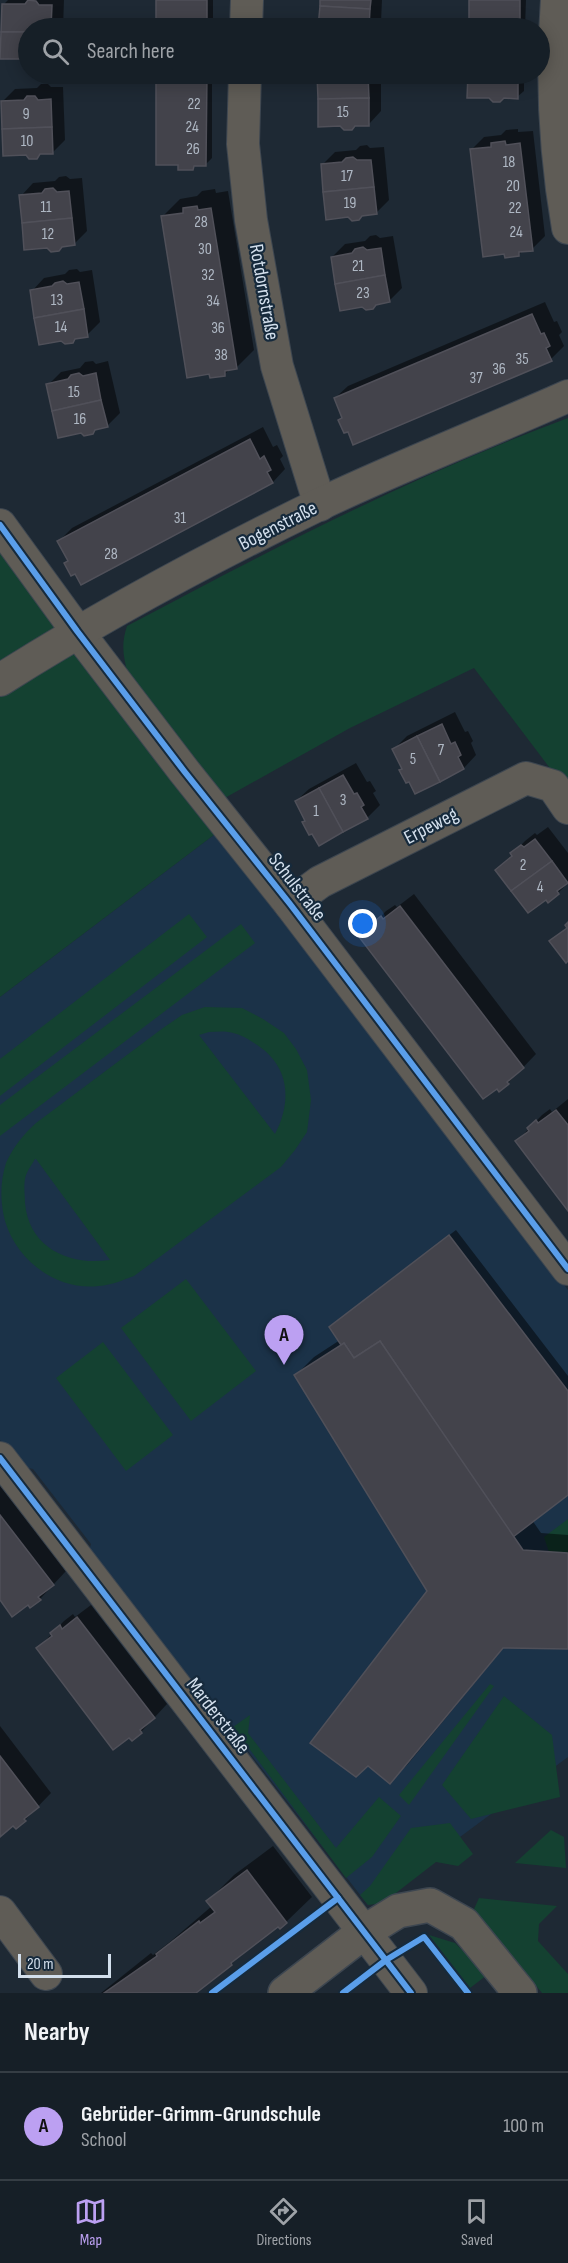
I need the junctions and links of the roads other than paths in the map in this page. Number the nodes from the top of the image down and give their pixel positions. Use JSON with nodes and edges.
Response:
{"nodes":[{"id":1,"x":246,"y":0,"type":"edge"},
{"id":2,"x":557,"y":0,"type":"edge"},
{"id":3,"x":246,"y":18,"type":"edge"},
{"id":4,"x":245,"y":84,"type":"edge"},
{"id":5,"x":568,"y":228,"type":"edge"},
{"id":6,"x":568,"y":396,"type":"edge"},
{"id":7,"x":320,"y":505,"type":"junction"},
{"id":8,"x":0,"y":525,"type":"edge"},
{"id":9,"x":77,"y":631,"type":"junction"},
{"id":10,"x":0,"y":680,"type":"edge"},
{"id":11,"x":568,"y":808,"type":"edge"},
{"id":12,"x":290,"y":904,"type":"junction"},
{"id":13,"x":568,"y":1269,"type":"edge"},
{"id":14,"x":0,"y":1458,"type":"edge"},
{"id":15,"x":0,"y":1912,"type":"edge"},
{"id":16,"x":364,"y":1932,"type":"junction"},
{"id":17,"x":46,"y":1974,"type":"dead end"},
{"id":18,"x":285,"y":1993,"type":"edge"},
{"id":19,"x":411,"y":1993,"type":"edge"},
{"id":20,"x":520,"y":1993,"type":"edge"}],
"edges":[{"from":1,"to":3,"type":"street"},
{"from":2,"to":5,"type":"street"},
{"from":4,"to":7,"type":"street","name":"Rotdornstraße"},
{"from":6,"to":7,"type":"street","name":"Bogenstraße"},
{"from":7,"to":9,"type":"street","name":"Bogenstraße"},
{"from":8,"to":9,"type":"street","name":"Schulstraße"},
{"from":9,"to":10,"type":"street","name":"Bogenstraße"},
{"from":9,"to":12,"type":"street","name":"Schulstraße"},
{"from":11,"to":12,"type":"street","name":"Erpeweg"},
{"from":12,"to":13,"type":"street","name":"Schulstraße"},
{"from":14,"to":16,"type":"street","name":"Marderstraße"},
{"from":15,"to":17,"type":"street"},
{"from":16,"to":18,"type":"street"},
{"from":16,"to":19,"type":"street","name":"Marderstraße"},
{"from":16,"to":20,"type":"street"}]}
